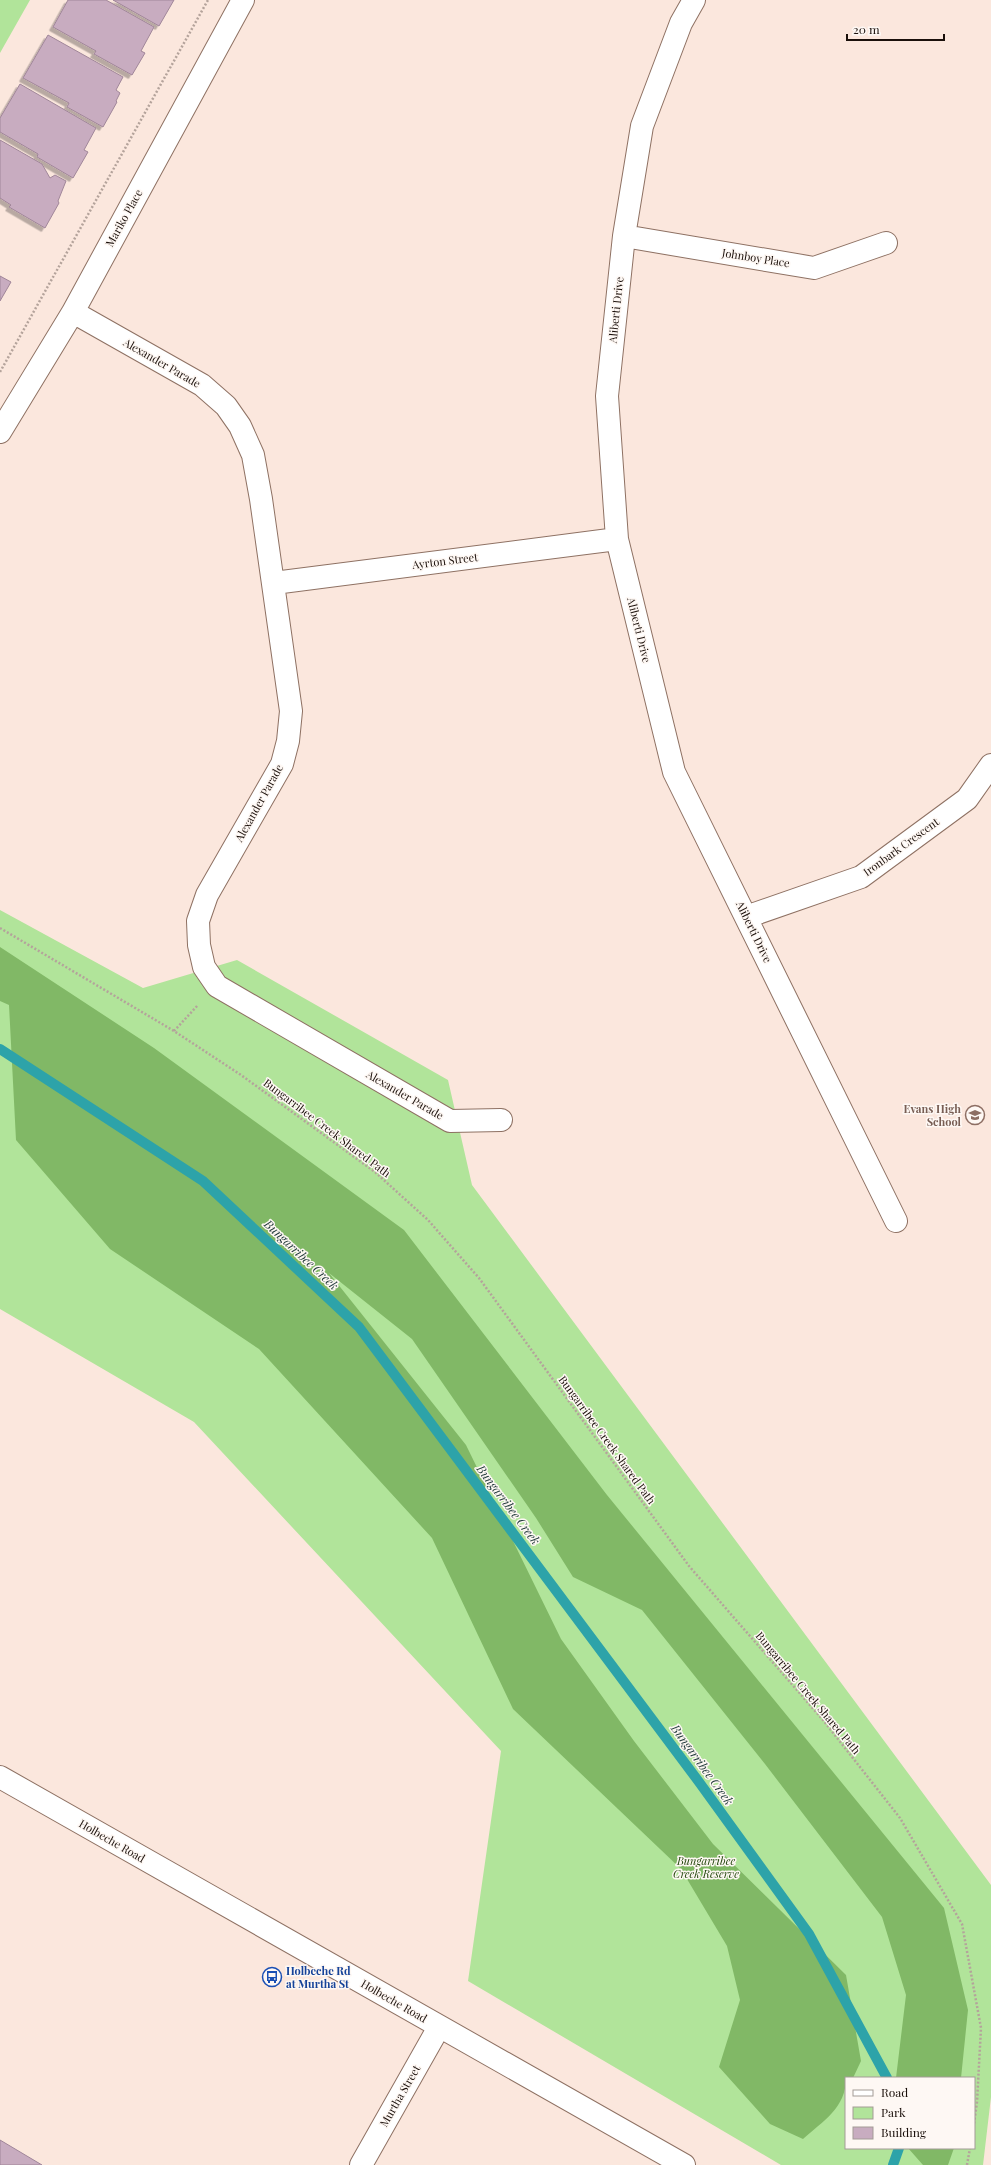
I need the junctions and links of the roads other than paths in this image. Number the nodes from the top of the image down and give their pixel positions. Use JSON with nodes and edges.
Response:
{"nodes":[{"id":1,"x":243,"y":0,"type":"edge"},
{"id":2,"x":694,"y":0,"type":"edge"},
{"id":3,"x":624,"y":236,"type":"junction"},
{"id":4,"x":886,"y":243,"type":"dead end"},
{"id":5,"x":73,"y":312,"type":"junction"},
{"id":6,"x":0,"y":432,"type":"edge"},
{"id":7,"x":617,"y":539,"type":"junction"},
{"id":8,"x":274,"y":583,"type":"junction"},
{"id":9,"x":991,"y":765,"type":"edge"},
{"id":10,"x":746,"y":917,"type":"junction"},
{"id":11,"x":501,"y":1120,"type":"dead end"},
{"id":12,"x":896,"y":1221,"type":"dead end"},
{"id":13,"x":0,"y":1777,"type":"edge"},
{"id":14,"x":439,"y":2027,"type":"junction"},
{"id":15,"x":361,"y":2165,"type":"edge"},
{"id":16,"x":684,"y":2165,"type":"edge"}],
"edges":[{"from":1,"to":5,"type":"street","name":"Mariko Place"},
{"from":2,"to":3,"type":"street","name":"Aliberti Drive"},
{"from":3,"to":4,"type":"street","name":"Johnboy Place"},
{"from":3,"to":7,"type":"street","name":"Aliberti Drive"},
{"from":5,"to":6,"type":"street","name":"Mariko Place"},
{"from":5,"to":8,"type":"street","name":"Alexander Parade"},
{"from":7,"to":8,"type":"street","name":"Ayrton Street"},
{"from":7,"to":10,"type":"street","name":"Aliberti Drive"},
{"from":8,"to":11,"type":"street","name":"Alexander Parade"},
{"from":9,"to":10,"type":"street","name":"Ironbark Crescent"},
{"from":10,"to":12,"type":"street","name":"Aliberti Drive"},
{"from":13,"to":14,"type":"street","name":"Holbeche Road"},
{"from":14,"to":15,"type":"street","name":"Murtha Street"},
{"from":14,"to":16,"type":"street","name":"Holbeche Road"}]}
